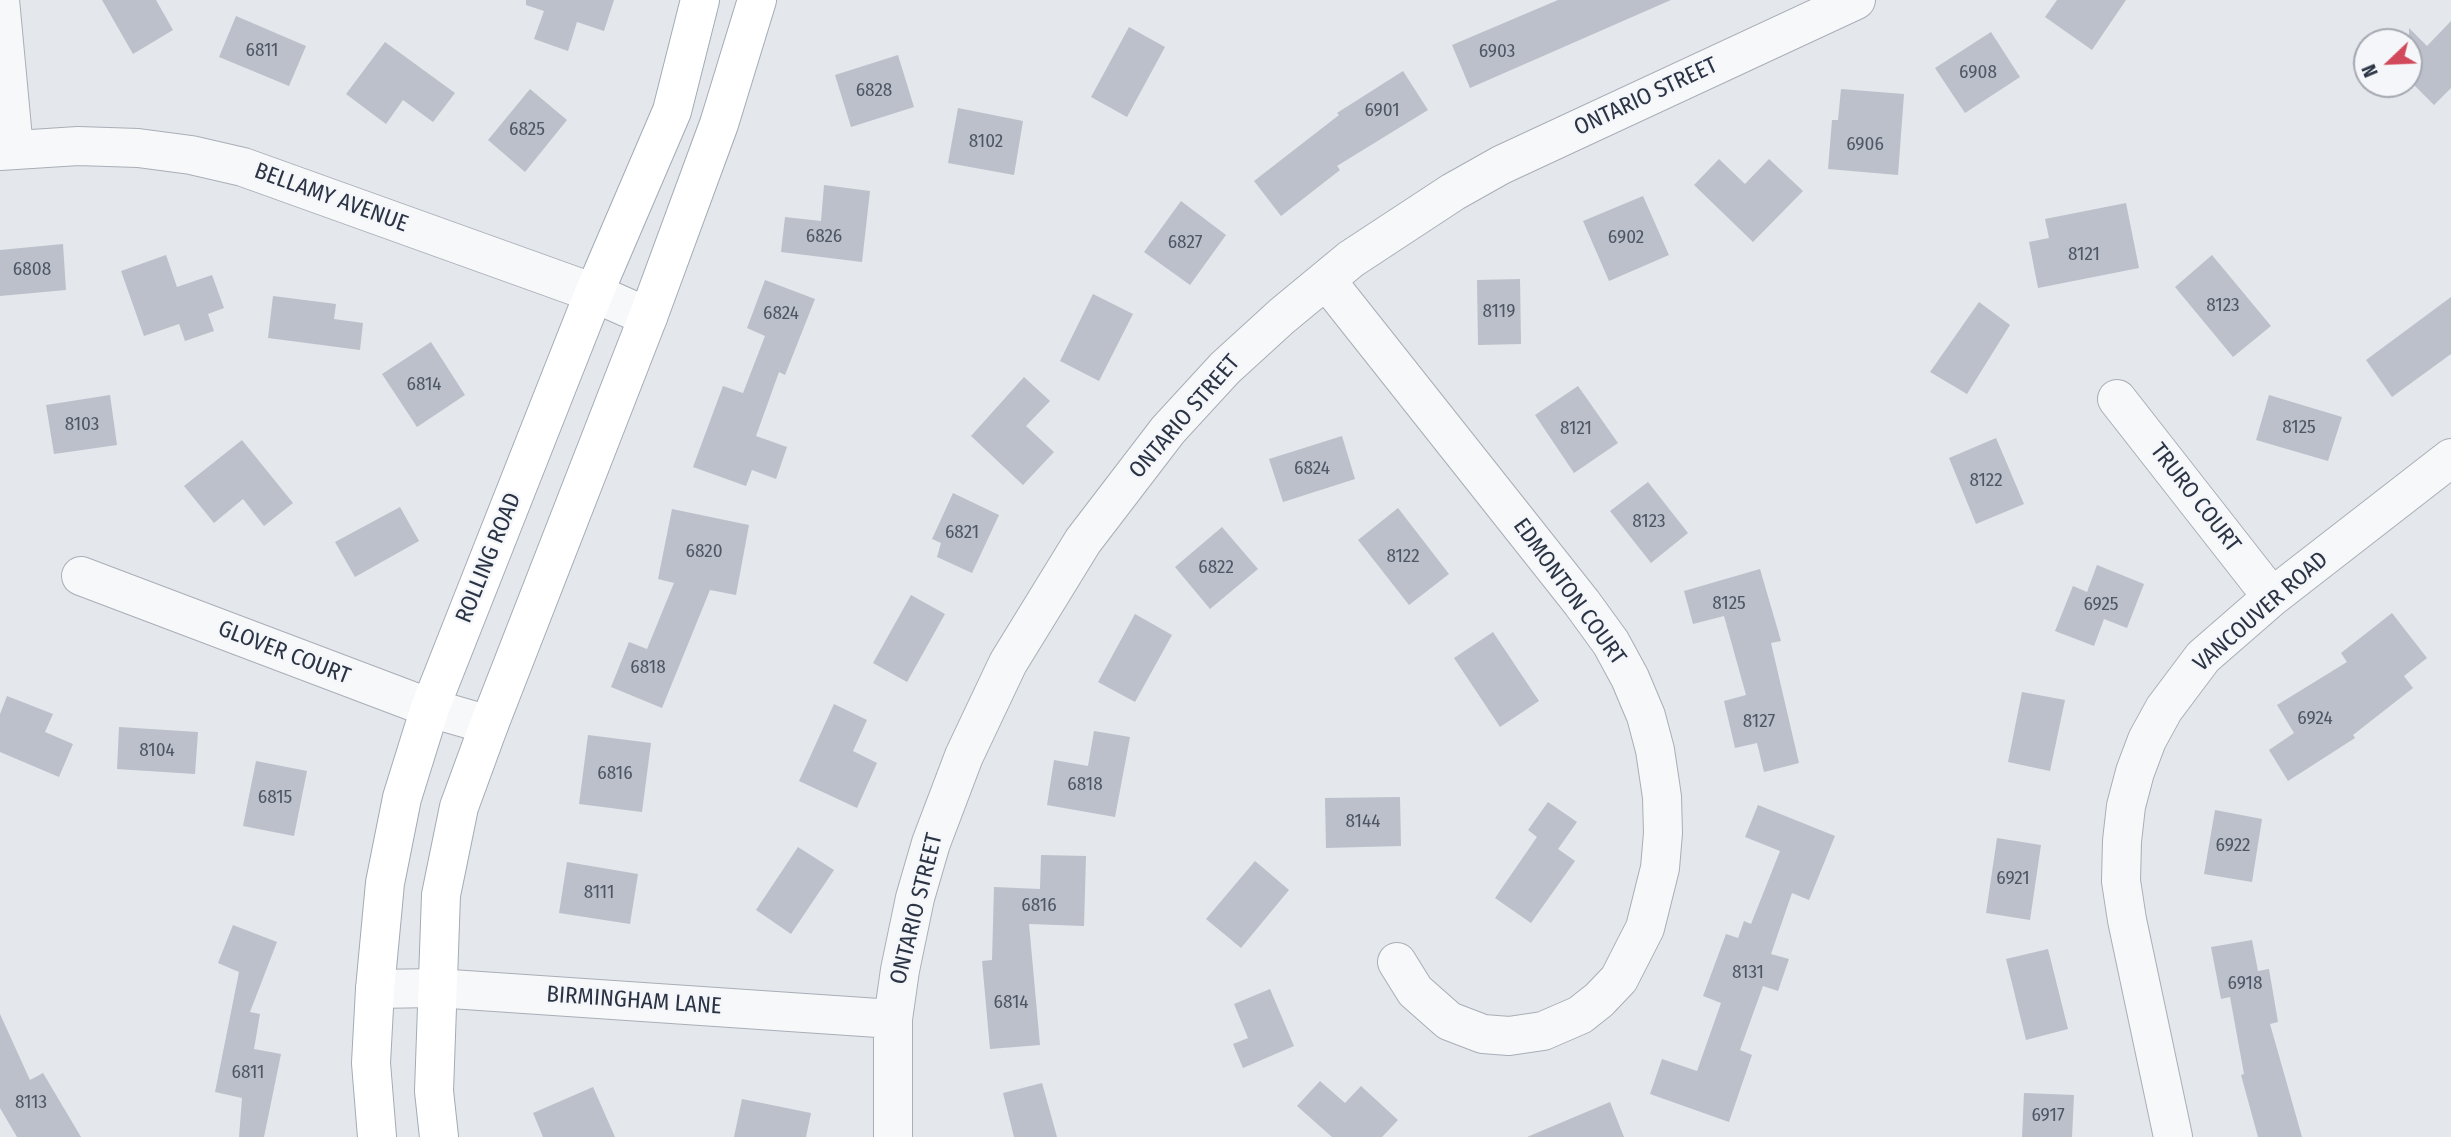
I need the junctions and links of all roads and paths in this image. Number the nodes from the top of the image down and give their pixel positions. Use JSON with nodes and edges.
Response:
{"nodes":[{"id":1,"x":0,"y":0,"type":"edge"},
{"id":2,"x":701,"y":0,"type":"edge"},
{"id":3,"x":757,"y":0,"type":"edge"},
{"id":4,"x":1856,"y":0,"type":"edge"},
{"id":5,"x":7,"y":150,"type":"edge"},
{"id":6,"x":1326,"y":280,"type":"junction"},
{"id":7,"x":594,"y":293,"type":"junction"},
{"id":8,"x":648,"y":317,"type":"junction"},
{"id":9,"x":2117,"y":399,"type":"dead end"},
{"id":10,"x":2451,"y":458,"type":"edge"},
{"id":11,"x":82,"y":576,"type":"dead end"},
{"id":12,"x":2272,"y":597,"type":"junction"},
{"id":13,"x":430,"y":708,"type":"junction"},
{"id":14,"x":488,"y":725,"type":"junction"},
{"id":15,"x":1397,"y":962,"type":"dead end"},
{"id":16,"x":436,"y":988,"type":"junction"},
{"id":17,"x":375,"y":989,"type":"junction"},
{"id":18,"x":893,"y":1019,"type":"junction"},
{"id":19,"x":377,"y":1137,"type":"edge"},
{"id":20,"x":439,"y":1137,"type":"edge"},
{"id":21,"x":893,"y":1137,"type":"edge"},
{"id":22,"x":2173,"y":1137,"type":"edge"}],
"edges":[{"from":1,"to":5,"type":"street"},
{"from":2,"to":7,"type":"main road","name":"ROLLING ROAD"},
{"from":3,"to":8,"type":"main road"},
{"from":4,"to":6,"type":"street","name":"ONTARIO STREET"},
{"from":5,"to":7,"type":"street","name":"BELLAMY AVENUE"},
{"from":6,"to":15,"type":"street","name":"EDMONTON COURT"},
{"from":6,"to":18,"type":"street","name":"ONTARIO STREET"},
{"from":7,"to":8,"type":"street","name":"BELLAMY AVENUE"},
{"from":7,"to":13,"type":"main road","name":"ROLLING ROAD"},
{"from":8,"to":14,"type":"main road"},
{"from":9,"to":12,"type":"street","name":"TRURO COURT"},
{"from":10,"to":12,"type":"street","name":"VANCOUVER ROAD"},
{"from":11,"to":13,"type":"street","name":"GLOVER COURT"},
{"from":12,"to":22,"type":"street","name":"VANCOUVER ROAD"},
{"from":13,"to":14,"type":"street","name":"GLOVER COURT"},
{"from":13,"to":17,"type":"main road","name":"ROLLING ROAD"},
{"from":14,"to":16,"type":"main road"},
{"from":16,"to":17,"type":"street","name":"BIRMINGHAM LANE"},
{"from":16,"to":18,"type":"street","name":"BIRMINGHAM LANE"},
{"from":16,"to":20,"type":"main road"},
{"from":17,"to":19,"type":"main road","name":"ROLLING ROAD"},
{"from":18,"to":21,"type":"street","name":"ONTARIO STREET"}]}
